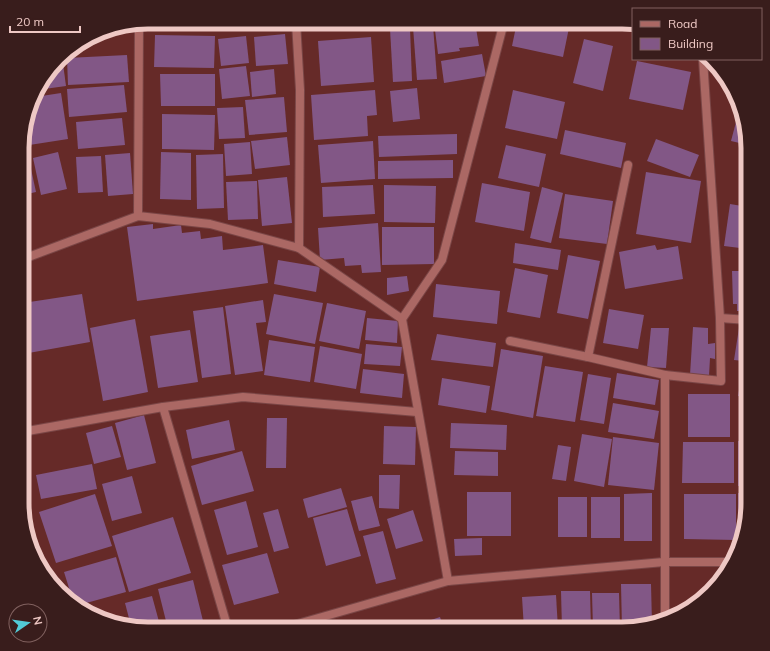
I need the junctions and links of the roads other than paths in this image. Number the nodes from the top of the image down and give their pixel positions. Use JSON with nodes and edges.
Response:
{"nodes":[{"id":1,"x":139,"y":29,"type":"edge"},
{"id":2,"x":296,"y":29,"type":"edge"},
{"id":3,"x":502,"y":29,"type":"edge"},
{"id":4,"x":703,"y":61,"type":"edge"},
{"id":5,"x":628,"y":165,"type":"dead end"},
{"id":6,"x":138,"y":216,"type":"junction"},
{"id":7,"x":299,"y":248,"type":"junction"},
{"id":8,"x":29,"y":257,"type":"edge"},
{"id":9,"x":720,"y":318,"type":"junction"},
{"id":10,"x":402,"y":319,"type":"junction"},
{"id":11,"x":741,"y":320,"type":"edge"},
{"id":12,"x":510,"y":341,"type":"dead end"},
{"id":13,"x":588,"y":357,"type":"junction"},
{"id":14,"x":664,"y":375,"type":"junction"},
{"id":15,"x":163,"y":407,"type":"junction"},
{"id":16,"x":417,"y":412,"type":"junction"},
{"id":17,"x":29,"y":431,"type":"edge"},
{"id":18,"x":664,"y":562,"type":"junction"},
{"id":19,"x":725,"y":562,"type":"edge"},
{"id":20,"x":448,"y":581,"type":"junction"},
{"id":21,"x":665,"y":614,"type":"edge"},
{"id":22,"x":226,"y":622,"type":"edge"},
{"id":23,"x":304,"y":622,"type":"edge"}],
"edges":[{"from":1,"to":6,"type":"street"},
{"from":2,"to":7,"type":"street"},
{"from":3,"to":10,"type":"street"},
{"from":4,"to":9,"type":"street"},
{"from":5,"to":13,"type":"street"},
{"from":6,"to":7,"type":"street"},
{"from":6,"to":8,"type":"street"},
{"from":7,"to":10,"type":"street"},
{"from":9,"to":11,"type":"street"},
{"from":9,"to":14,"type":"street"},
{"from":10,"to":16,"type":"street"},
{"from":12,"to":13,"type":"street"},
{"from":13,"to":14,"type":"street"},
{"from":14,"to":18,"type":"street"},
{"from":15,"to":16,"type":"street"},
{"from":15,"to":17,"type":"street"},
{"from":15,"to":22,"type":"street"},
{"from":16,"to":20,"type":"street"},
{"from":18,"to":19,"type":"street"},
{"from":18,"to":20,"type":"street"},
{"from":18,"to":21,"type":"street"},
{"from":20,"to":23,"type":"street"}]}
